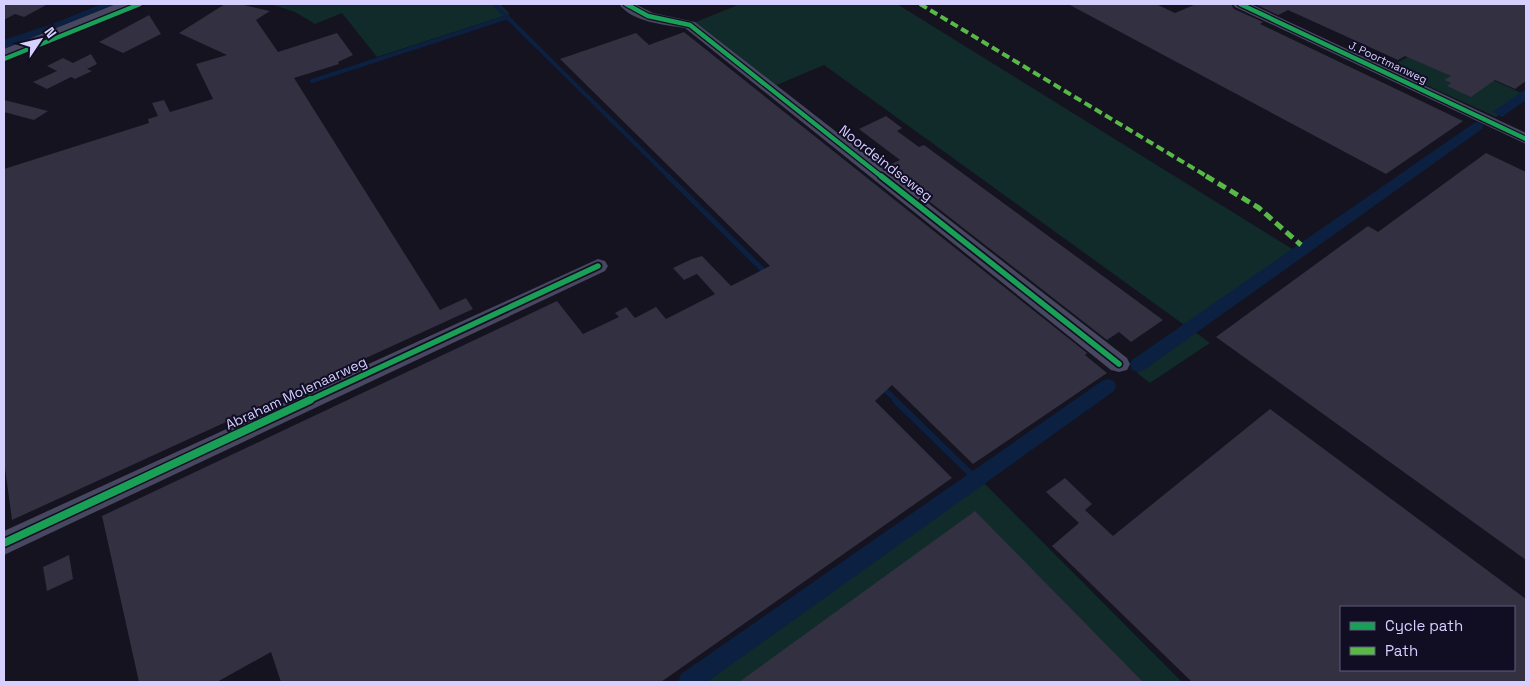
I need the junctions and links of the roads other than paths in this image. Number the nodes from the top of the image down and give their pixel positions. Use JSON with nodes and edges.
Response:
{"nodes":[{"id":1,"x":128,"y":4,"type":"edge"},
{"id":2,"x":626,"y":4,"type":"edge"},
{"id":3,"x":1240,"y":4,"type":"edge"},
{"id":4,"x":4,"y":54,"type":"edge"},
{"id":5,"x":1526,"y":139,"type":"edge"},
{"id":6,"x":598,"y":266,"type":"dead end"},
{"id":7,"x":1119,"y":364,"type":"dead end"},
{"id":8,"x":4,"y":543,"type":"edge"}],
"edges":[{"from":1,"to":4,"type":"street"},
{"from":2,"to":7,"type":"street","name":"Noordeindseweg"},
{"from":3,"to":5,"type":"street","name":"J. Poortmanweg"},
{"from":6,"to":8,"type":"street","name":"Abraham Molenaarweg"}]}
